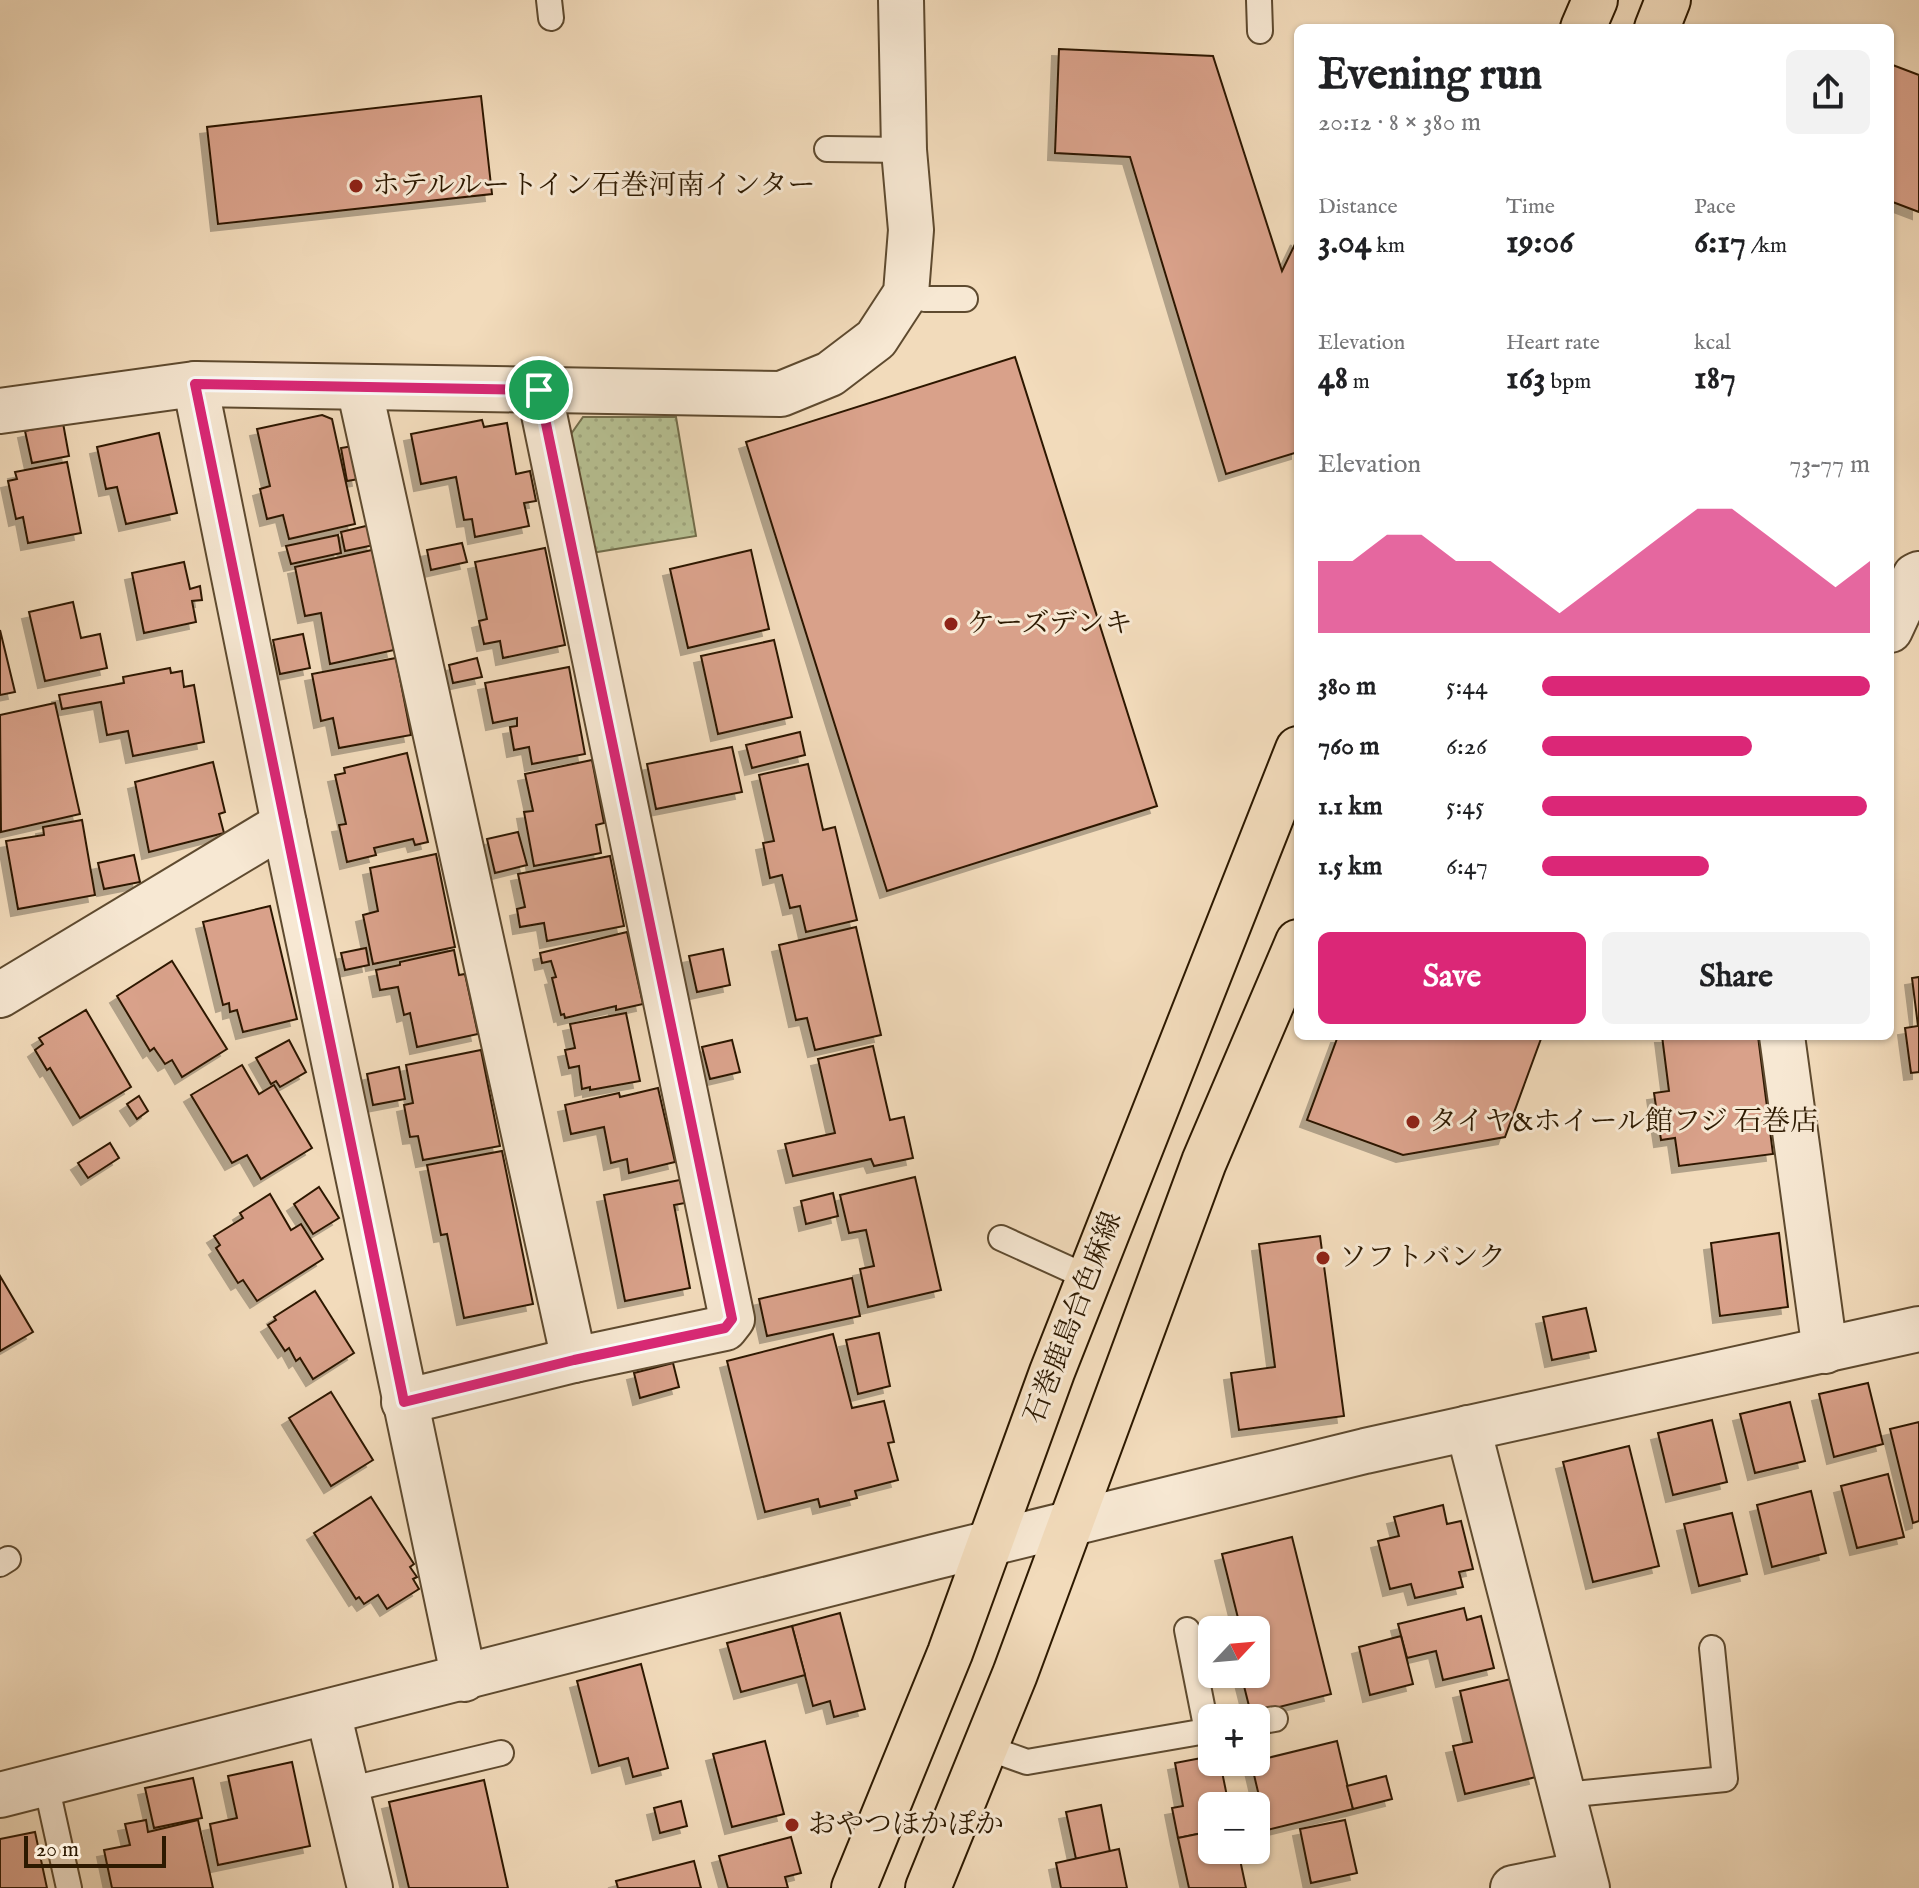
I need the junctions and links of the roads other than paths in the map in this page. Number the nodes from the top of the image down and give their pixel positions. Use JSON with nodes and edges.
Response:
{"nodes":[{"id":1,"x":901,"y":0,"type":"edge"},
{"id":2,"x":1259,"y":0,"type":"edge"},
{"id":3,"x":1595,"y":0,"type":"edge"},
{"id":4,"x":1668,"y":0,"type":"edge"},
{"id":5,"x":1585,"y":24,"type":"edge"},
{"id":6,"x":1659,"y":24,"type":"edge"},
{"id":7,"x":1260,"y":31,"type":"dead end"},
{"id":8,"x":827,"y":149,"type":"dead end"},
{"id":9,"x":904,"y":150,"type":"junction"},
{"id":10,"x":906,"y":293,"type":"junction"},
{"id":11,"x":965,"y":299,"type":"dead end"},
{"id":12,"x":195,"y":384,"type":"junction"},
{"id":13,"x":359,"y":387,"type":"junction"},
{"id":14,"x":539,"y":390,"type":"junction"},
{"id":15,"x":0,"y":411,"type":"edge"},
{"id":16,"x":1919,"y":574,"type":"edge"},
{"id":17,"x":1894,"y":621,"type":"edge"},
{"id":18,"x":1294,"y":759,"type":"edge"},
{"id":19,"x":284,"y":824,"type":"junction"},
{"id":20,"x":1294,"y":951,"type":"edge"},
{"id":21,"x":0,"y":995,"type":"edge"},
{"id":22,"x":1783,"y":1040,"type":"edge"},
{"id":23,"x":1001,"y":1238,"type":"dead end"},
{"id":24,"x":1089,"y":1278,"type":"junction"},
{"id":25,"x":1919,"y":1329,"type":"edge"},
{"id":26,"x":1825,"y":1351,"type":"junction"},
{"id":27,"x":574,"y":1360,"type":"junction"},
{"id":28,"x":404,"y":1402,"type":"junction"},
{"id":29,"x":1468,"y":1428,"type":"junction"},
{"id":30,"x":1071,"y":1524,"type":"junction"},
{"id":31,"x":991,"y":1544,"type":"junction"},
{"id":32,"x":1187,"y":1630,"type":"dead end"},
{"id":33,"x":1712,"y":1648,"type":"dead end"},
{"id":34,"x":464,"y":1679,"type":"junction"},
{"id":35,"x":1204,"y":1704,"type":"edge"},
{"id":36,"x":328,"y":1712,"type":"junction"},
{"id":37,"x":1198,"y":1732,"type":"edge"},
{"id":38,"x":985,"y":1747,"type":"junction"},
{"id":39,"x":501,"y":1753,"type":"dead end"},
{"id":40,"x":46,"y":1784,"type":"junction"},
{"id":41,"x":347,"y":1790,"type":"junction"},
{"id":42,"x":0,"y":1794,"type":"edge"},
{"id":43,"x":1564,"y":1795,"type":"junction"},
{"id":44,"x":1585,"y":1881,"type":"edge"},
{"id":45,"x":69,"y":1888,"type":"edge"},
{"id":46,"x":370,"y":1888,"type":"edge"},
{"id":47,"x":854,"y":1888,"type":"edge"},
{"id":48,"x":928,"y":1888,"type":"edge"},
{"id":49,"x":1513,"y":1888,"type":"edge"}],
"edges":[{"from":1,"to":9,"type":"street"},
{"from":2,"to":7,"type":"lane"},
{"from":3,"to":5,"type":"main road"},
{"from":4,"to":6,"type":"main road"},
{"from":8,"to":9,"type":"lane"},
{"from":9,"to":10,"type":"street"},
{"from":10,"to":11,"type":"lane"},
{"from":10,"to":14,"type":"street"},
{"from":12,"to":13,"type":"street"},
{"from":12,"to":15,"type":"street"},
{"from":12,"to":19,"type":"street"},
{"from":13,"to":14,"type":"street"},
{"from":13,"to":27,"type":"street"},
{"from":14,"to":27,"type":"street"},
{"from":16,"to":17,"type":"street"},
{"from":18,"to":24,"type":"main road","name":"石巻鹿島台色麻線"},
{"from":19,"to":21,"type":"street"},
{"from":19,"to":28,"type":"street"},
{"from":20,"to":30,"type":"main road"},
{"from":22,"to":26,"type":"street"},
{"from":23,"to":24,"type":"lane"},
{"from":24,"to":31,"type":"main road","name":"石巻鹿島台色麻線"},
{"from":25,"to":26,"type":"street"},
{"from":26,"to":29,"type":"street"},
{"from":27,"to":28,"type":"street"},
{"from":28,"to":34,"type":"street"},
{"from":29,"to":30,"type":"street"},
{"from":29,"to":43,"type":"street"},
{"from":30,"to":31,"type":"street"},
{"from":30,"to":38,"type":"main road"},
{"from":31,"to":34,"type":"street"},
{"from":31,"to":47,"type":"main road","name":"石巻鹿島台色麻線"},
{"from":32,"to":35,"type":"lane"},
{"from":33,"to":43,"type":"lane"},
{"from":34,"to":36,"type":"street"},
{"from":36,"to":40,"type":"street"},
{"from":36,"to":41,"type":"street"},
{"from":37,"to":38,"type":"lane"},
{"from":38,"to":48,"type":"main road"},
{"from":39,"to":41,"type":"lane"},
{"from":40,"to":42,"type":"street"},
{"from":40,"to":45,"type":"lane"},
{"from":41,"to":46,"type":"street"},
{"from":43,"to":44,"type":"street"},
{"from":44,"to":49,"type":"street"}]}
